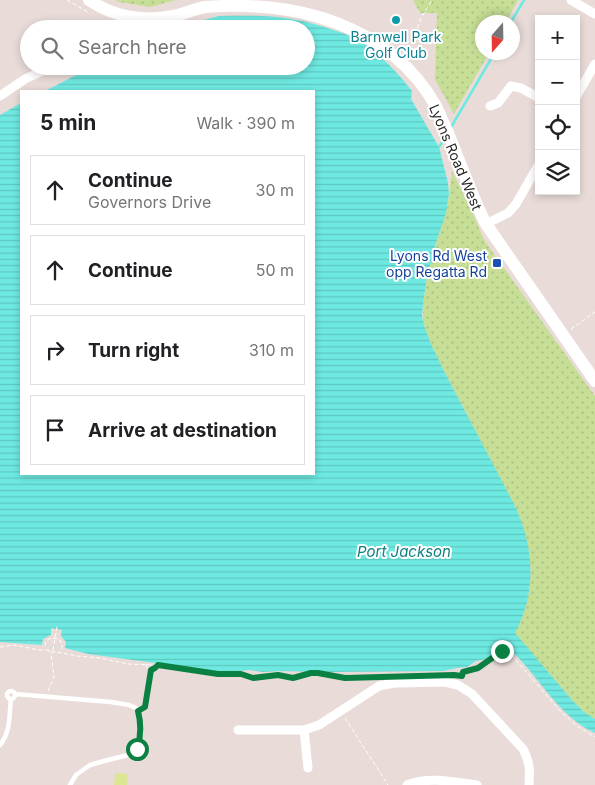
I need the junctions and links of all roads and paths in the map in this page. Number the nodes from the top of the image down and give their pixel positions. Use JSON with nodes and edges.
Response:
{"nodes":[{"id":1,"x":67,"y":0,"type":"edge"},
{"id":2,"x":432,"y":0,"type":"edge"},
{"id":3,"x":571,"y":0,"type":"edge"},
{"id":4,"x":87,"y":5,"type":"edge"},
{"id":5,"x":595,"y":14,"type":"edge"},
{"id":6,"x":127,"y":16,"type":"junction"},
{"id":7,"x":125,"y":20,"type":"edge"},
{"id":8,"x":398,"y":56,"type":"junction"},
{"id":9,"x":595,"y":64,"type":"edge"},
{"id":10,"x":35,"y":75,"type":"edge"},
{"id":11,"x":580,"y":90,"type":"edge"},
{"id":12,"x":0,"y":96,"type":"edge"},
{"id":13,"x":535,"y":96,"type":"edge"},
{"id":14,"x":490,"y":106,"type":"dead end"},
{"id":15,"x":535,"y":171,"type":"edge"},
{"id":16,"x":486,"y":224,"type":"junction"},
{"id":17,"x":595,"y":312,"type":"edge"},
{"id":18,"x":571,"y":329,"type":"dead end"},
{"id":19,"x":595,"y":381,"type":"edge"},
{"id":20,"x":57,"y":627,"type":"dead end"},
{"id":21,"x":55,"y":638,"type":"junction"},
{"id":22,"x":45,"y":646,"type":"dead end"},
{"id":23,"x":0,"y":647,"type":"edge"},
{"id":24,"x":62,"y":649,"type":"dead end"},
{"id":25,"x":47,"y":650,"type":"junction"},
{"id":26,"x":55,"y":651,"type":"junction"},
{"id":27,"x":51,"y":654,"type":"junction"},
{"id":28,"x":146,"y":664,"type":"junction"},
{"id":29,"x":158,"y":665,"type":"junction"},
{"id":30,"x":151,"y":670,"type":"junction"},
{"id":31,"x":454,"y":675,"type":"dead end"},
{"id":32,"x":385,"y":677,"type":"dead end"},
{"id":33,"x":0,"y":693,"type":"edge"},
{"id":34,"x":7,"y":693,"type":"junction"},
{"id":35,"x":15,"y":694,"type":"junction"},
{"id":36,"x":46,"y":696,"type":"junction"},
{"id":37,"x":11,"y":699,"type":"junction"},
{"id":38,"x":138,"y":711,"type":"junction"},
{"id":39,"x":340,"y":711,"type":"junction"},
{"id":40,"x":238,"y":730,"type":"dead end"},
{"id":41,"x":304,"y":730,"type":"junction"},
{"id":42,"x":595,"y":737,"type":"edge"},
{"id":43,"x":0,"y":745,"type":"edge"},
{"id":44,"x":308,"y":768,"type":"dead end"},
{"id":45,"x":70,"y":785,"type":"edge"},
{"id":46,"x":388,"y":785,"type":"edge"},
{"id":47,"x":407,"y":785,"type":"edge"},
{"id":48,"x":477,"y":785,"type":"edge"},
{"id":49,"x":529,"y":785,"type":"edge"}],
"edges":[{"from":1,"to":4,"type":"path"},
{"from":2,"to":8,"type":"path"},
{"from":3,"to":5,"type":"street"},
{"from":4,"to":6,"type":"main road","name":"Lyons Road West"},
{"from":6,"to":7,"type":"street"},
{"from":6,"to":8,"type":"main road","name":"Lyons Road West"},
{"from":8,"to":16,"type":"main road","name":"Lyons Road West"},
{"from":9,"to":11,"type":"street"},
{"from":10,"to":12,"type":"street"},
{"from":13,"to":14,"type":"street"},
{"from":15,"to":16,"type":"street"},
{"from":16,"to":19,"type":"main road","name":"Lyons Road West"},
{"from":17,"to":18,"type":"path"},
{"from":20,"to":21,"type":"path"},
{"from":21,"to":22,"type":"path"},
{"from":21,"to":24,"type":"path"},
{"from":21,"to":26,"type":"path"},
{"from":23,"to":25,"type":"path"},
{"from":25,"to":26,"type":"path"},
{"from":25,"to":27,"type":"path"},
{"from":26,"to":27,"type":"path"},
{"from":26,"to":28,"type":"path"},
{"from":27,"to":36,"type":"path"},
{"from":28,"to":29,"type":"path"},
{"from":28,"to":30,"type":"path"},
{"from":29,"to":30,"type":"path"},
{"from":29,"to":32,"type":"path"},
{"from":30,"to":38,"type":"path"},
{"from":31,"to":42,"type":"path"},
{"from":33,"to":34,"type":"lane"},
{"from":34,"to":35,"type":"lane"},
{"from":34,"to":37,"type":"lane"},
{"from":35,"to":36,"type":"lane"},
{"from":35,"to":37,"type":"lane"},
{"from":36,"to":38,"type":"lane"},
{"from":37,"to":43,"type":"lane"},
{"from":38,"to":45,"type":"lane"},
{"from":39,"to":41,"type":"street"},
{"from":39,"to":46,"type":"path"},
{"from":39,"to":49,"type":"street"},
{"from":40,"to":41,"type":"street"},
{"from":41,"to":44,"type":"street"},
{"from":47,"to":48,"type":"street"}]}
